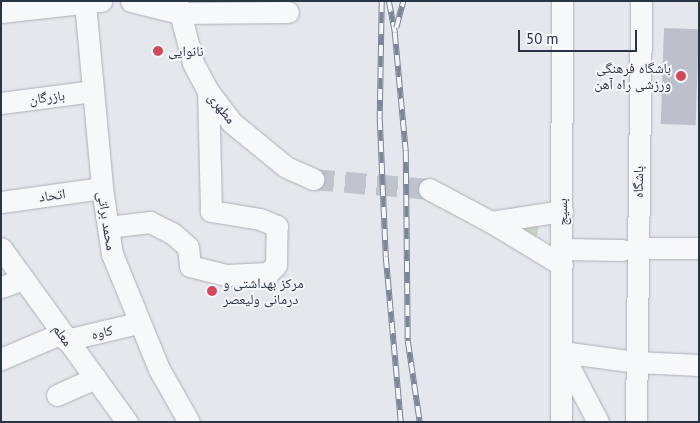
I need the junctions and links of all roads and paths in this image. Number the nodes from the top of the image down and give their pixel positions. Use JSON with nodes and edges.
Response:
{"nodes":[{"id":1,"x":131,"y":1,"type":"edge"},
{"id":2,"x":562,"y":1,"type":"edge"},
{"id":3,"x":641,"y":1,"type":"edge"},
{"id":4,"x":93,"y":2,"type":"edge"},
{"id":5,"x":178,"y":7,"type":"edge"},
{"id":6,"x":1,"y":12,"type":"edge"},
{"id":7,"x":288,"y":12,"type":"dead end"},
{"id":8,"x":93,"y":91,"type":"junction"},
{"id":9,"x":208,"y":91,"type":"junction"},
{"id":10,"x":1,"y":103,"type":"edge"},
{"id":11,"x":313,"y":179,"type":"tunnel mouth"},
{"id":12,"x":102,"y":188,"type":"junction"},
{"id":13,"x":429,"y":189,"type":"tunnel mouth"},
{"id":14,"x":1,"y":202,"type":"edge"},
{"id":15,"x":562,"y":211,"type":"junction"},
{"id":16,"x":491,"y":222,"type":"junction"},
{"id":17,"x":108,"y":227,"type":"junction"},
{"id":18,"x":1,"y":248,"type":"edge"},
{"id":19,"x":699,"y":248,"type":"edge"},
{"id":20,"x":630,"y":249,"type":"junction"},
{"id":21,"x":562,"y":257,"type":"junction"},
{"id":22,"x":24,"y":278,"type":"junction"},
{"id":23,"x":1,"y":287,"type":"edge"},
{"id":24,"x":138,"y":323,"type":"junction"},
{"id":25,"x":64,"y":337,"type":"junction"},
{"id":26,"x":562,"y":352,"type":"junction"},
{"id":27,"x":1,"y":360,"type":"edge"},
{"id":28,"x":636,"y":362,"type":"junction"},
{"id":29,"x":699,"y":365,"type":"edge"},
{"id":30,"x":95,"y":378,"type":"junction"},
{"id":31,"x":57,"y":395,"type":"dead end"},
{"id":32,"x":119,"y":419,"type":"edge"},
{"id":33,"x":189,"y":422,"type":"edge"},
{"id":34,"x":561,"y":422,"type":"edge"},
{"id":35,"x":598,"y":422,"type":"edge"},
{"id":36,"x":636,"y":422,"type":"edge"}],
"edges":[{"from":1,"to":5,"type":"street"},
{"from":2,"to":15,"type":"street","name":"بسیج"},
{"from":3,"to":20,"type":"street","name":"باشگاه"},
{"from":4,"to":6,"type":"street"},
{"from":4,"to":8,"type":"street","name":"محمد براتی"},
{"from":5,"to":7,"type":"street"},
{"from":5,"to":9,"type":"street","name":"مطهری"},
{"from":8,"to":10,"type":"street","name":"بازرگان"},
{"from":8,"to":12,"type":"street","name":"محمد براتی"},
{"from":9,"to":11,"type":"street","name":"مطهری"},
{"from":9,"to":17,"type":"street"},
{"from":12,"to":14,"type":"street","name":"اتحاد"},
{"from":12,"to":17,"type":"street","name":"محمد براتی"},
{"from":13,"to":16,"type":"street"},
{"from":15,"to":16,"type":"street"},
{"from":15,"to":21,"type":"street","name":"بسیج"},
{"from":16,"to":21,"type":"street"},
{"from":17,"to":24,"type":"street","name":"محمد براتی"},
{"from":18,"to":22,"type":"street","name":"معلم"},
{"from":19,"to":20,"type":"street"},
{"from":20,"to":21,"type":"street"},
{"from":20,"to":28,"type":"street","name":"باشگاه"},
{"from":21,"to":26,"type":"street","name":"بسیج"},
{"from":22,"to":23,"type":"street"},
{"from":22,"to":25,"type":"street","name":"معلم"},
{"from":24,"to":25,"type":"street","name":"کاوه"},
{"from":24,"to":33,"type":"street","name":"محمد براتی"},
{"from":25,"to":27,"type":"street","name":"کاوه"},
{"from":25,"to":30,"type":"street","name":"معلم"},
{"from":26,"to":28,"type":"street"},
{"from":26,"to":34,"type":"street","name":"بسیج"},
{"from":26,"to":35,"type":"street"},
{"from":28,"to":29,"type":"street"},
{"from":28,"to":36,"type":"street","name":"باشگاه"},
{"from":30,"to":31,"type":"street"},
{"from":30,"to":32,"type":"street","name":"معلم"}]}
